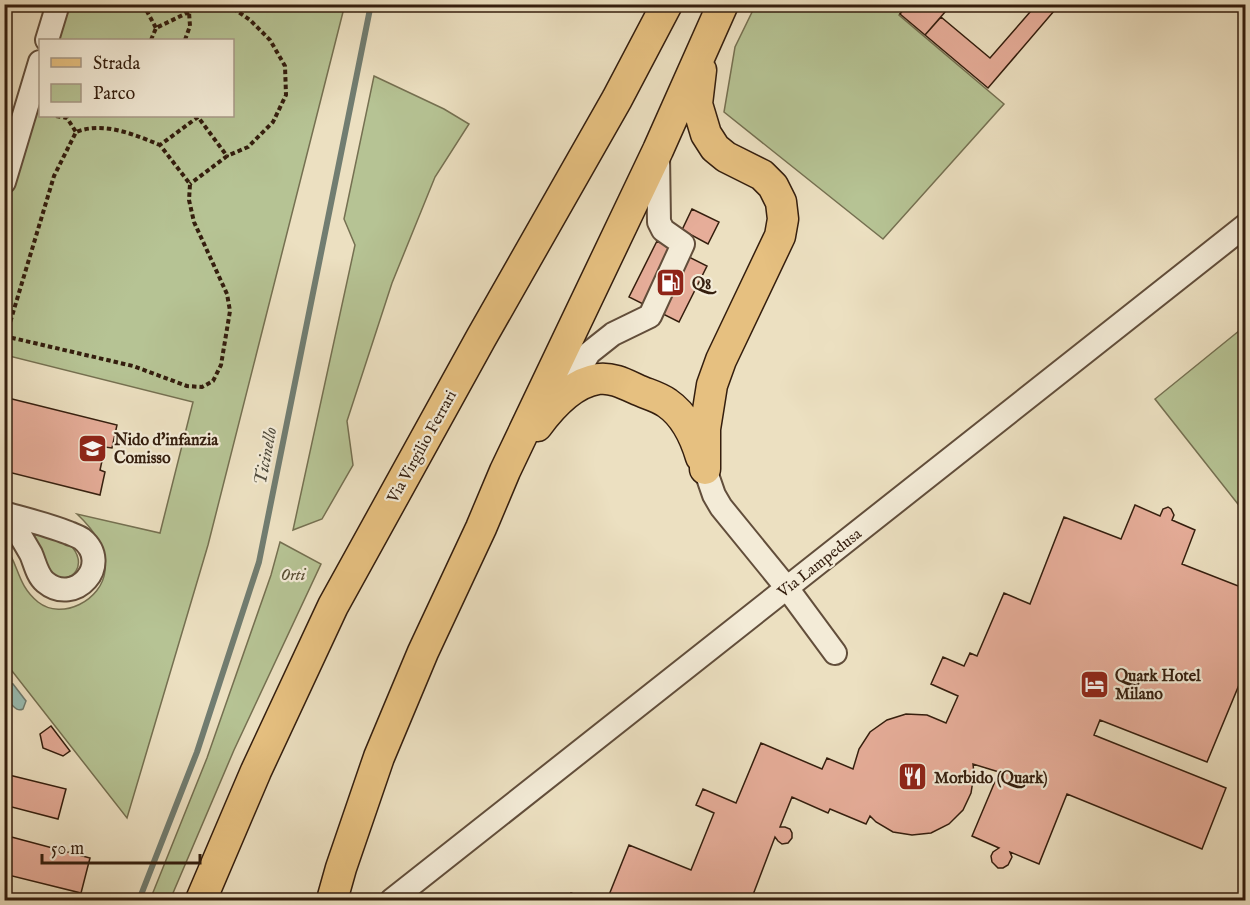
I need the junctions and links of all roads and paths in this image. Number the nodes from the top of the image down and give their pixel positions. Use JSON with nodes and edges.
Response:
{"nodes":[{"id":1,"x":58,"y":4,"type":"edge"},
{"id":2,"x":143,"y":4,"type":"edge"},
{"id":3,"x":186,"y":4,"type":"edge"},
{"id":4,"x":197,"y":4,"type":"edge"},
{"id":5,"x":227,"y":4,"type":"edge"},
{"id":6,"x":667,"y":4,"type":"edge"},
{"id":7,"x":723,"y":4,"type":"edge"},
{"id":8,"x":189,"y":12,"type":"junction"},
{"id":9,"x":156,"y":28,"type":"junction"},
{"id":10,"x":47,"y":39,"type":"edge"},
{"id":11,"x":151,"y":39,"type":"edge"},
{"id":12,"x":185,"y":39,"type":"edge"},
{"id":13,"x":704,"y":49,"type":"junction"},
{"id":14,"x":39,"y":65,"type":"edge"},
{"id":15,"x":69,"y":117,"type":"edge"},
{"id":16,"x":196,"y":117,"type":"edge"},
{"id":17,"x":198,"y":117,"type":"edge"},
{"id":18,"x":76,"y":132,"type":"junction"},
{"id":19,"x":160,"y":146,"type":"junction"},
{"id":20,"x":658,"y":150,"type":"junction"},
{"id":21,"x":227,"y":156,"type":"junction"},
{"id":22,"x":4,"y":182,"type":"edge"},
{"id":23,"x":190,"y":184,"type":"junction"},
{"id":24,"x":1245,"y":225,"type":"edge"},
{"id":25,"x":5,"y":336,"type":"edge"},
{"id":26,"x":564,"y":396,"type":"junction"},
{"id":27,"x":705,"y":469,"type":"junction"},
{"id":28,"x":505,"y":471,"type":"junction"},
{"id":29,"x":787,"y":588,"type":"junction"},
{"id":30,"x":836,"y":653,"type":"dead end"},
{"id":31,"x":201,"y":900,"type":"edge"},
{"id":32,"x":332,"y":900,"type":"edge"},
{"id":33,"x":393,"y":900,"type":"edge"}],
"edges":[{"from":1,"to":10,"type":"street"},
{"from":2,"to":9,"type":"path"},
{"from":3,"to":8,"type":"path"},
{"from":4,"to":8,"type":"path"},
{"from":5,"to":21,"type":"path"},
{"from":6,"to":31,"type":"main road","name":"Via Virgilio Ferrari"},
{"from":7,"to":13,"type":"main road"},
{"from":8,"to":9,"type":"path"},
{"from":8,"to":12,"type":"path"},
{"from":9,"to":11,"type":"path"},
{"from":13,"to":20,"type":"main road"},
{"from":13,"to":27,"type":"main road"},
{"from":14,"to":22,"type":"street"},
{"from":15,"to":18,"type":"path"},
{"from":16,"to":19,"type":"path"},
{"from":17,"to":21,"type":"path"},
{"from":18,"to":19,"type":"path"},
{"from":18,"to":25,"type":"path"},
{"from":19,"to":23,"type":"path"},
{"from":20,"to":26,"type":"street"},
{"from":20,"to":28,"type":"main road"},
{"from":21,"to":23,"type":"path"},
{"from":23,"to":25,"type":"path"},
{"from":24,"to":29,"type":"street","name":"Via Lampedusa"},
{"from":26,"to":27,"type":"main road"},
{"from":26,"to":28,"type":"main road"},
{"from":27,"to":29,"type":"street"},
{"from":28,"to":32,"type":"main road"},
{"from":29,"to":30,"type":"street"},
{"from":29,"to":33,"type":"street","name":"Via Lampedusa"}]}
